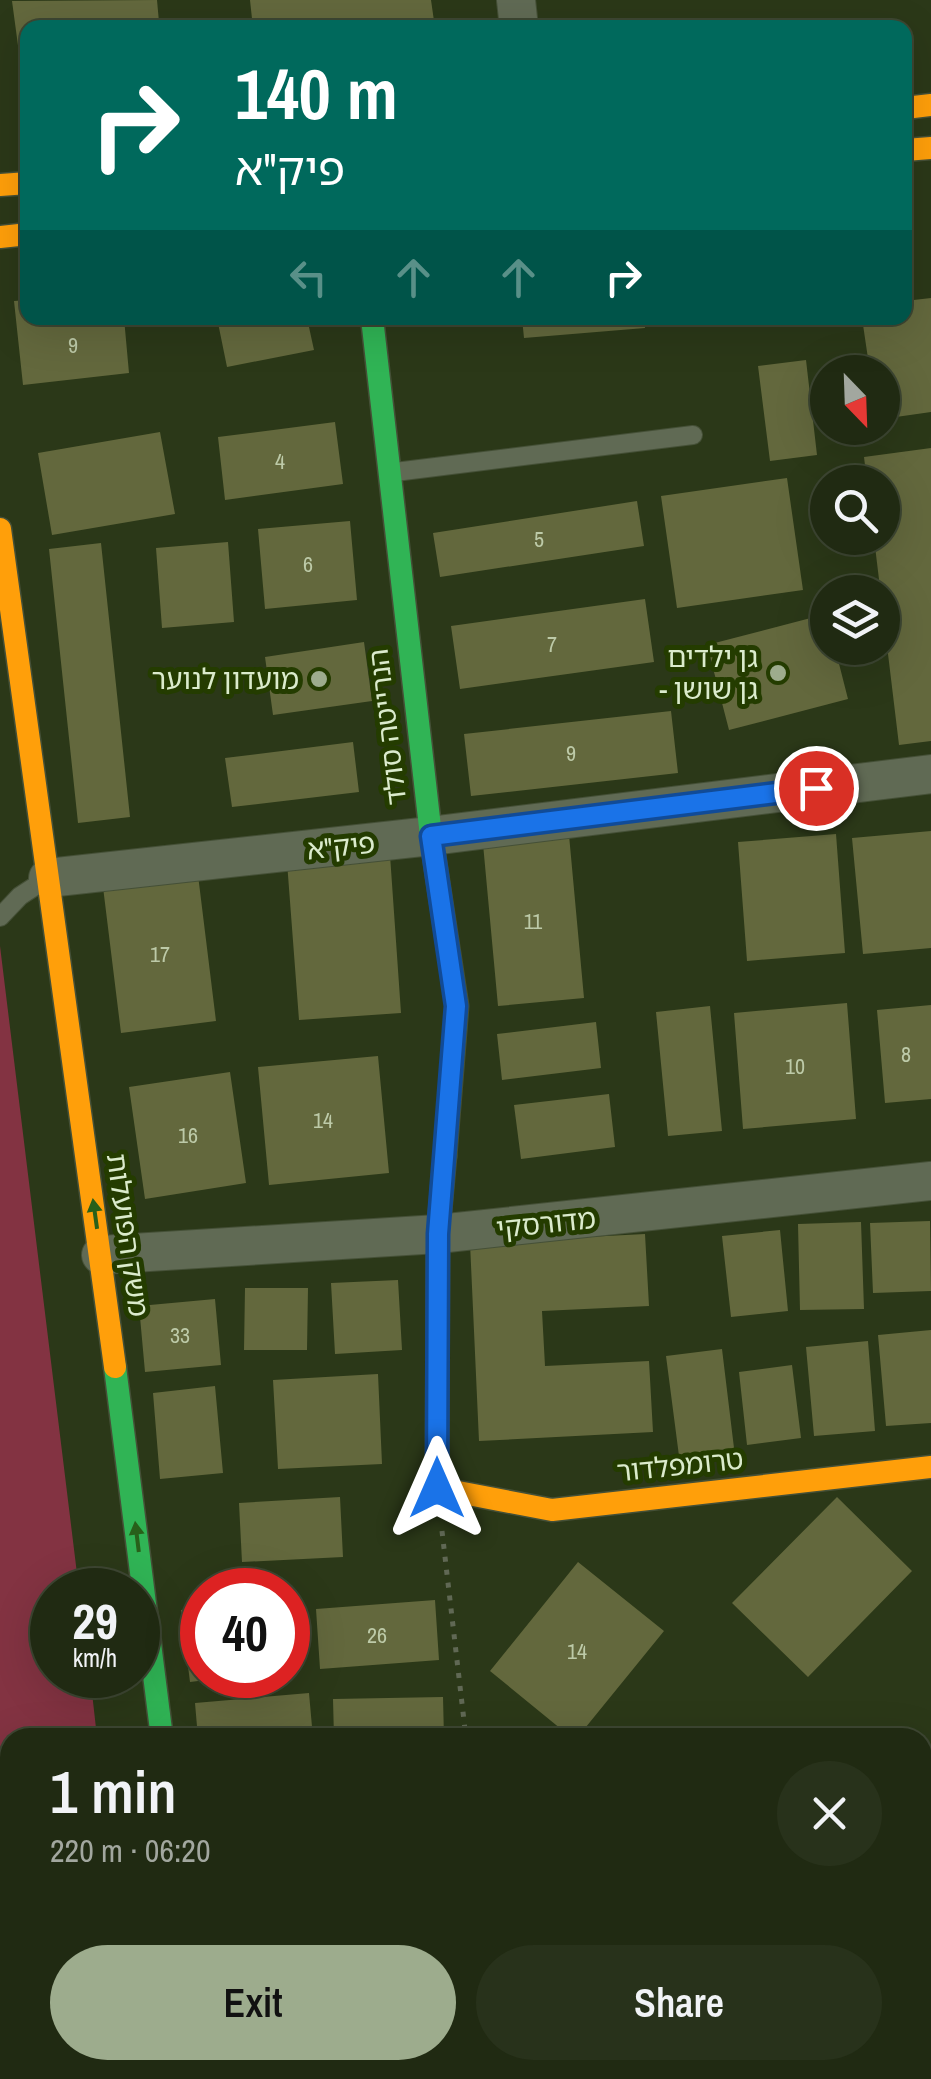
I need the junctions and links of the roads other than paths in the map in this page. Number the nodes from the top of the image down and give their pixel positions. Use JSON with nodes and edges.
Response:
{"nodes":[{"id":1,"x":373,"y":325,"type":"edge"},
{"id":2,"x":693,"y":435,"type":"dead end"},
{"id":3,"x":388,"y":473,"type":"junction"},
{"id":4,"x":0,"y":530,"type":"edge"},
{"id":5,"x":14,"y":744,"type":"edge"},
{"id":6,"x":931,"y":774,"type":"edge"},
{"id":7,"x":431,"y":836,"type":"junction"},
{"id":8,"x":48,"y":878,"type":"junction"},
{"id":9,"x":0,"y":917,"type":"edge"},
{"id":10,"x":931,"y":1181,"type":"edge"},
{"id":11,"x":438,"y":1234,"type":"junction"},
{"id":12,"x":101,"y":1255,"type":"junction"},
{"id":13,"x":931,"y":1467,"type":"edge"},
{"id":14,"x":437,"y":1488,"type":"joint"},
{"id":15,"x":161,"y":1728,"type":"edge"}],
"edges":[{"from":1,"to":3,"type":"street","name":"הנרייטה סולד"},
{"from":2,"to":3,"type":"lane"},
{"from":3,"to":7,"type":"street","name":"הנרייטה סולד"},
{"from":4,"to":5,"type":"street","name":"משק הפועלות"},
{"from":5,"to":8,"type":"street","name":"משק הפועלות"},
{"from":6,"to":7,"type":"street","name":"פיק\"א"},
{"from":7,"to":8,"type":"street","name":"פיק\"א"},
{"from":7,"to":11,"type":"street","name":"הנרייטה סולד"},
{"from":8,"to":9,"type":"lane"},
{"from":12,"to":8,"type":"street","name":"משק הפועלות","one_way":true},
{"from":10,"to":11,"type":"street","name":"מדורסקי"},
{"from":11,"to":12,"type":"street","name":"מדורסקי"},
{"from":11,"to":14,"type":"street","name":"הנרייטה סולד"},
{"from":15,"to":12,"type":"street","name":"משק הפועלות","one_way":true},
{"from":13,"to":14,"type":"street","name":"טרומפלדור"}]}
